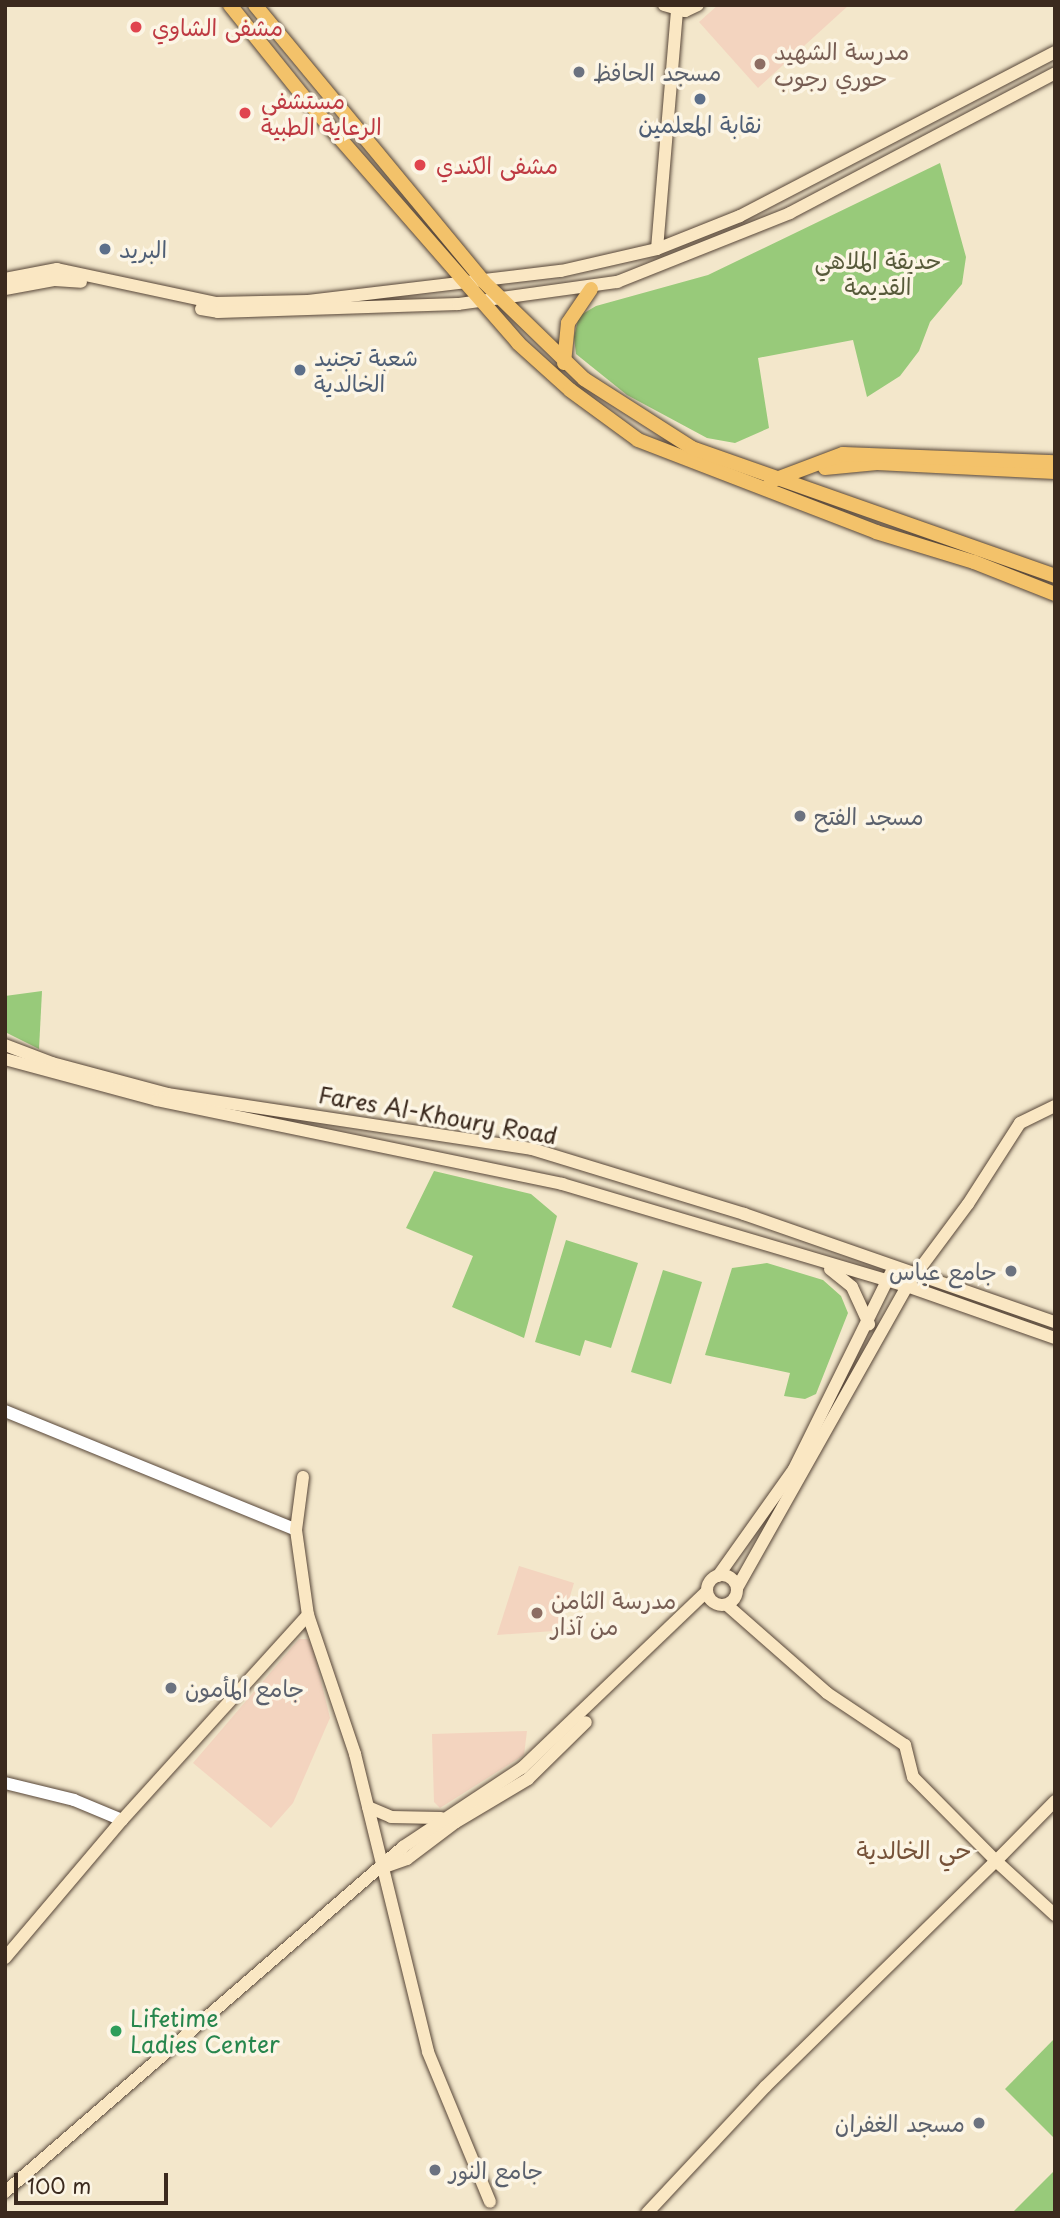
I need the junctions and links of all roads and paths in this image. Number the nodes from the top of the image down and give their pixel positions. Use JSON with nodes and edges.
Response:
{"nodes":[{"id":1,"x":230,"y":5,"type":"edge"},
{"id":2,"x":255,"y":5,"type":"edge"},
{"id":3,"x":664,"y":5,"type":"edge"},
{"id":4,"x":698,"y":5,"type":"edge"},
{"id":5,"x":677,"y":11,"type":"junction"},
{"id":6,"x":1055,"y":52,"type":"edge"},
{"id":7,"x":1055,"y":73,"type":"edge"},
{"id":8,"x":657,"y":248,"type":"junction"},
{"id":9,"x":5,"y":279,"type":"edge"},
{"id":10,"x":484,"y":282,"type":"junction"},
{"id":11,"x":467,"y":285,"type":"junction"},
{"id":12,"x":5,"y":289,"type":"edge"},
{"id":13,"x":592,"y":289,"type":"junction"},
{"id":14,"x":501,"y":300,"type":"junction"},
{"id":15,"x":480,"y":302,"type":"junction"},
{"id":16,"x":564,"y":363,"type":"junction"},
{"id":17,"x":1055,"y":462,"type":"edge"},
{"id":18,"x":1055,"y":472,"type":"edge"},
{"id":19,"x":776,"y":485,"type":"junction"},
{"id":20,"x":1055,"y":576,"type":"edge"},
{"id":21,"x":1055,"y":594,"type":"edge"},
{"id":22,"x":5,"y":1045,"type":"edge"},
{"id":23,"x":5,"y":1059,"type":"edge"},
{"id":24,"x":1055,"y":1106,"type":"edge"},
{"id":25,"x":817,"y":1262,"type":"junction"},
{"id":26,"x":893,"y":1266,"type":"junction"},
{"id":27,"x":917,"y":1273,"type":"junction"},
{"id":28,"x":888,"y":1280,"type":"junction"},
{"id":29,"x":907,"y":1286,"type":"junction"},
{"id":30,"x":1055,"y":1322,"type":"edge"},
{"id":31,"x":869,"y":1324,"type":"junction"},
{"id":32,"x":1055,"y":1338,"type":"edge"},
{"id":33,"x":5,"y":1411,"type":"edge"},
{"id":34,"x":303,"y":1477,"type":"dead end"},
{"id":35,"x":296,"y":1530,"type":"junction"},
{"id":36,"x":718,"y":1576,"type":"junction"},
{"id":37,"x":737,"y":1588,"type":"junction"},
{"id":38,"x":708,"y":1596,"type":"junction"},
{"id":39,"x":727,"y":1605,"type":"junction"},
{"id":40,"x":308,"y":1615,"type":"junction"},
{"id":41,"x":5,"y":1783,"type":"edge"},
{"id":42,"x":1055,"y":1801,"type":"edge"},
{"id":43,"x":368,"y":1807,"type":"junction"},
{"id":44,"x":442,"y":1818,"type":"junction"},
{"id":45,"x":122,"y":1820,"type":"junction"},
{"id":46,"x":996,"y":1861,"type":"junction"},
{"id":47,"x":383,"y":1867,"type":"junction"},
{"id":48,"x":1055,"y":1915,"type":"edge"},
{"id":49,"x":5,"y":1958,"type":"edge"},
{"id":50,"x":5,"y":2192,"type":"edge"},
{"id":51,"x":490,"y":2202,"type":"dead end"},
{"id":52,"x":647,"y":2213,"type":"edge"}],
"edges":[{"from":1,"to":11,"type":"main road"},
{"from":2,"to":10,"type":"main road"},
{"from":3,"to":5,"type":"main road"},
{"from":4,"to":5,"type":"main road"},
{"from":5,"to":8,"type":"main road"},
{"from":6,"to":8,"type":"main road"},
{"from":7,"to":13,"type":"main road"},
{"from":8,"to":10,"type":"main road"},
{"from":9,"to":11,"type":"main road"},
{"from":10,"to":11,"type":"main road"},
{"from":10,"to":14,"type":"main road"},
{"from":11,"to":15,"type":"main road"},
{"from":12,"to":15,"type":"main road"},
{"from":13,"to":14,"type":"main road"},
{"from":13,"to":16,"type":"main road"},
{"from":14,"to":15,"type":"main road"},
{"from":14,"to":16,"type":"main road"},
{"from":15,"to":19,"type":"main road"},
{"from":16,"to":19,"type":"main road"},
{"from":17,"to":19,"type":"main road"},
{"from":18,"to":19,"type":"main road"},
{"from":19,"to":20,"type":"main road"},
{"from":19,"to":21,"type":"main road"},
{"from":22,"to":26,"type":"main road","name":"Fares Al-Khoury Road"},
{"from":23,"to":25,"type":"main road","name":"Fares Al-Khoury Road"},
{"from":24,"to":27,"type":"main road"},
{"from":25,"to":28,"type":"main road","name":"Fares Al-Khoury Road"},
{"from":25,"to":31,"type":"main road"},
{"from":26,"to":27,"type":"main road","name":"Fares Al-Khoury Road"},
{"from":26,"to":28,"type":"main road"},
{"from":27,"to":29,"type":"main road"},
{"from":27,"to":30,"type":"main road","name":"Fares Al-Khoury Road"},
{"from":28,"to":29,"type":"main road","name":"Fares Al-Khoury Road"},
{"from":28,"to":31,"type":"main road"},
{"from":29,"to":32,"type":"main road","name":"Fares Al-Khoury Road"},
{"from":29,"to":37,"type":"main road"},
{"from":31,"to":36,"type":"main road"},
{"from":33,"to":35,"type":"street"},
{"from":34,"to":35,"type":"main road"},
{"from":35,"to":40,"type":"main road"},
{"from":36,"to":37,"type":"main road"},
{"from":36,"to":38,"type":"main road"},
{"from":37,"to":39,"type":"main road"},
{"from":38,"to":39,"type":"main road"},
{"from":38,"to":44,"type":"main road"},
{"from":38,"to":47,"type":"main road"},
{"from":39,"to":46,"type":"main road"},
{"from":40,"to":43,"type":"main road"},
{"from":40,"to":45,"type":"main road"},
{"from":41,"to":45,"type":"street"},
{"from":42,"to":46,"type":"main road"},
{"from":43,"to":44,"type":"main road"},
{"from":43,"to":47,"type":"main road"},
{"from":44,"to":47,"type":"main road"},
{"from":45,"to":49,"type":"main road"},
{"from":46,"to":48,"type":"main road"},
{"from":46,"to":52,"type":"main road"},
{"from":47,"to":50,"type":"main road"},
{"from":47,"to":51,"type":"main road"}]}
